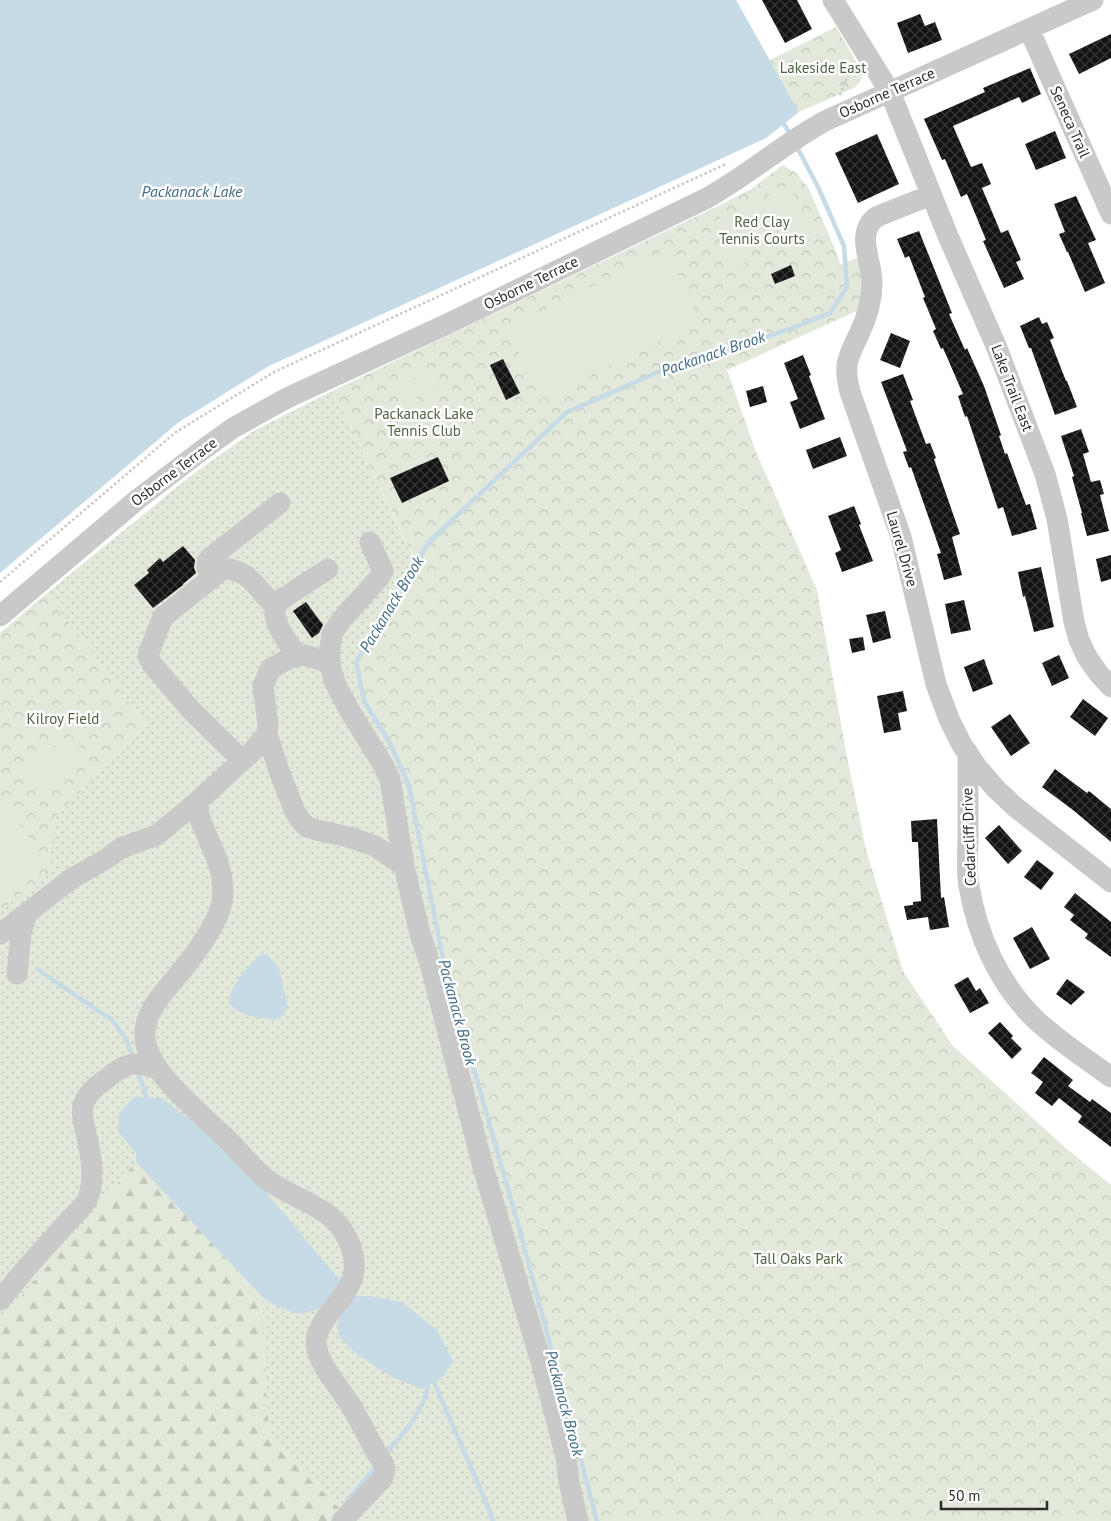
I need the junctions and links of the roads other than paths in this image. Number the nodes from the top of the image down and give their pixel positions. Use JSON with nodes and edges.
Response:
{"nodes":[{"id":1,"x":833,"y":0,"type":"edge"},
{"id":2,"x":1093,"y":0,"type":"edge"},
{"id":3,"x":1065,"y":6,"type":"edge"},
{"id":4,"x":1029,"y":29,"type":"junction"},
{"id":5,"x":890,"y":92,"type":"junction"},
{"id":6,"x":932,"y":195,"type":"junction"},
{"id":7,"x":1111,"y":214,"type":"edge"},
{"id":8,"x":280,"y":503,"type":"dead end"},
{"id":9,"x":370,"y":542,"type":"dead end"},
{"id":10,"x":328,"y":569,"type":"dead end"},
{"id":11,"x":218,"y":573,"type":"junction"},
{"id":12,"x":275,"y":606,"type":"junction"},
{"id":13,"x":0,"y":616,"type":"edge"},
{"id":14,"x":332,"y":634,"type":"junction"},
{"id":15,"x":301,"y":655,"type":"junction"},
{"id":16,"x":330,"y":666,"type":"junction"},
{"id":17,"x":1111,"y":687,"type":"edge"},
{"id":18,"x":267,"y":734,"type":"junction"},
{"id":19,"x":968,"y":753,"type":"junction"},
{"id":20,"x":242,"y":760,"type":"junction"},
{"id":21,"x":198,"y":801,"type":"junction"},
{"id":22,"x":404,"y":866,"type":"junction"},
{"id":23,"x":1111,"y":882,"type":"edge"},
{"id":24,"x":27,"y":913,"type":"junction"},
{"id":25,"x":0,"y":934,"type":"edge"},
{"id":26,"x":17,"y":974,"type":"dead end"},
{"id":27,"x":145,"y":1040,"type":"junction"},
{"id":28,"x":132,"y":1064,"type":"junction"},
{"id":29,"x":158,"y":1068,"type":"junction"},
{"id":30,"x":1111,"y":1076,"type":"edge"},
{"id":31,"x":0,"y":1300,"type":"edge"},
{"id":32,"x":572,"y":1496,"type":"junction"},
{"id":33,"x":342,"y":1521,"type":"edge"},
{"id":34,"x":563,"y":1521,"type":"edge"},
{"id":35,"x":578,"y":1521,"type":"edge"}],
"edges":[{"from":1,"to":5,"type":"street","name":"Lake Trail East"},
{"from":2,"to":3,"type":"street","name":"Osborne Terrace"},
{"from":3,"to":4,"type":"street","name":"Osborne Terrace"},
{"from":4,"to":5,"type":"street","name":"Osborne Terrace"},
{"from":4,"to":7,"type":"street","name":"Seneca Trail"},
{"from":5,"to":6,"type":"street","name":"Lake Trail East"},
{"from":5,"to":13,"type":"street","name":"Osborne Terrace"},
{"from":6,"to":17,"type":"street","name":"Lake Trail East"},
{"from":6,"to":19,"type":"street","name":"Laurel Drive"},
{"from":8,"to":11,"type":"street"},
{"from":9,"to":14,"type":"street"},
{"from":10,"to":12,"type":"street"},
{"from":11,"to":12,"type":"street"},
{"from":11,"to":20,"type":"street"},
{"from":12,"to":15,"type":"street"},
{"from":14,"to":15,"type":"street"},
{"from":14,"to":16,"type":"street"},
{"from":15,"to":16,"type":"street"},
{"from":15,"to":18,"type":"street"},
{"from":16,"to":22,"type":"street"},
{"from":18,"to":20,"type":"street"},
{"from":18,"to":22,"type":"street"},
{"from":19,"to":23,"type":"street","name":"Laurel Drive"},
{"from":19,"to":30,"type":"street","name":"Cedarcliff Drive"},
{"from":20,"to":21,"type":"street"},
{"from":21,"to":24,"type":"street"},
{"from":21,"to":27,"type":"street"},
{"from":22,"to":32,"type":"street"},
{"from":24,"to":25,"type":"street"},
{"from":24,"to":26,"type":"street"},
{"from":27,"to":28,"type":"street"},
{"from":27,"to":29,"type":"street"},
{"from":28,"to":29,"type":"street"},
{"from":28,"to":31,"type":"street"},
{"from":29,"to":33,"type":"street"},
{"from":32,"to":34,"type":"street"},
{"from":32,"to":35,"type":"street"}]}
